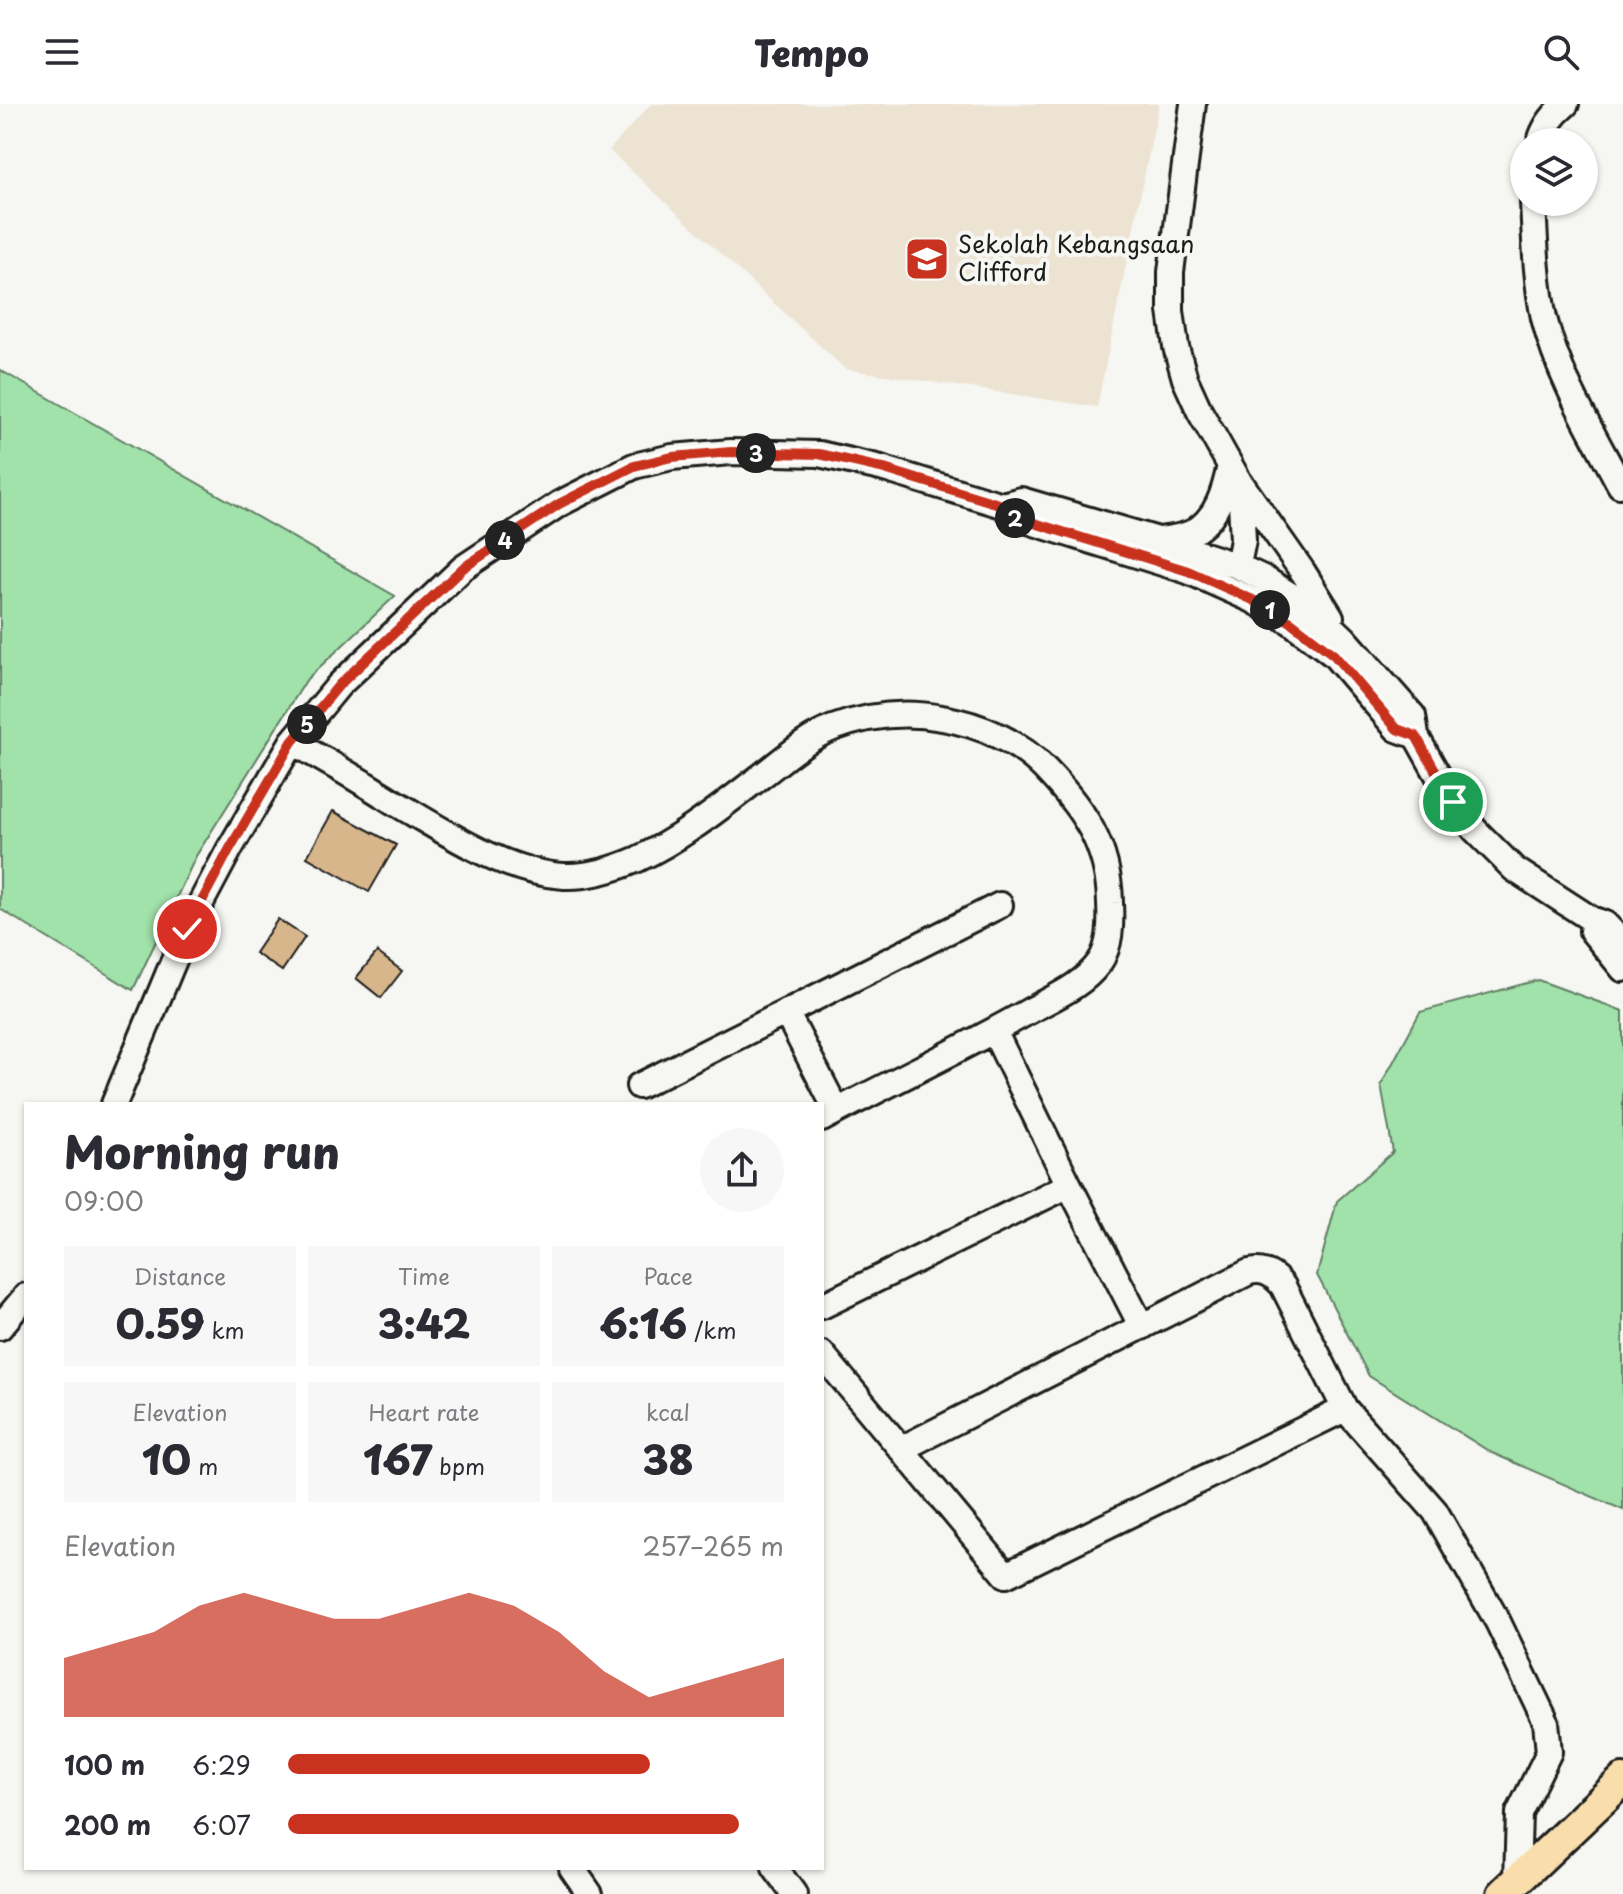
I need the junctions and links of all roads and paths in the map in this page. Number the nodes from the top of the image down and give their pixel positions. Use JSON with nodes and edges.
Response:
{"nodes":[{"id":1,"x":1193,"y":104,"type":"edge"},
{"id":2,"x":1566,"y":104,"type":"edge"},
{"id":3,"x":1546,"y":128,"type":"edge"},
{"id":4,"x":1534,"y":216,"type":"edge"},
{"id":5,"x":1235,"y":474,"type":"junction"},
{"id":6,"x":1620,"y":485,"type":"dead end"},
{"id":7,"x":1002,"y":505,"type":"junction"},
{"id":8,"x":1158,"y":540,"type":"junction"},
{"id":9,"x":1235,"y":565,"type":"junction"},
{"id":10,"x":1188,"y":571,"type":"junction"},
{"id":11,"x":1253,"y":600,"type":"junction"},
{"id":12,"x":1344,"y":638,"type":"junction"},
{"id":13,"x":1416,"y":736,"type":"junction"},
{"id":14,"x":292,"y":742,"type":"junction"},
{"id":15,"x":1000,"y":905,"type":"dead end"},
{"id":16,"x":1591,"y":919,"type":"junction"},
{"id":17,"x":1623,"y":943,"type":"edge"},
{"id":18,"x":1623,"y":969,"type":"edge"},
{"id":19,"x":786,"y":1012,"type":"junction"},
{"id":20,"x":994,"y":1031,"type":"junction"},
{"id":21,"x":639,"y":1086,"type":"dead end"},
{"id":22,"x":115,"y":1102,"type":"edge"},
{"id":23,"x":830,"y":1115,"type":"edge"},
{"id":24,"x":1069,"y":1185,"type":"junction"},
{"id":25,"x":24,"y":1298,"type":"edge"},
{"id":26,"x":824,"y":1305,"type":"edge"},
{"id":27,"x":0,"y":1327,"type":"edge"},
{"id":28,"x":1142,"y":1327,"type":"junction"},
{"id":29,"x":824,"y":1356,"type":"edge"},
{"id":30,"x":1345,"y":1409,"type":"junction"},
{"id":31,"x":901,"y":1449,"type":"junction"},
{"id":32,"x":1623,"y":1780,"type":"edge"},
{"id":33,"x":573,"y":1870,"type":"edge"},
{"id":34,"x":776,"y":1870,"type":"edge"},
{"id":35,"x":1510,"y":1887,"type":"edge"},
{"id":36,"x":590,"y":1894,"type":"edge"},
{"id":37,"x":794,"y":1894,"type":"edge"}],
"edges":[{"from":1,"to":5,"type":"street"},
{"from":2,"to":3,"type":"street"},
{"from":4,"to":6,"type":"street"},
{"from":5,"to":8,"type":"street"},
{"from":5,"to":9,"type":"street"},
{"from":5,"to":12,"type":"street"},
{"from":7,"to":8,"type":"street"},
{"from":7,"to":10,"type":"street"},
{"from":7,"to":14,"type":"street"},
{"from":8,"to":9,"type":"street"},
{"from":9,"to":10,"type":"street"},
{"from":9,"to":11,"type":"street"},
{"from":9,"to":12,"type":"street"},
{"from":10,"to":11,"type":"street"},
{"from":11,"to":13,"type":"street"},
{"from":12,"to":13,"type":"street"},
{"from":13,"to":16,"type":"street"},
{"from":14,"to":20,"type":"street"},
{"from":14,"to":22,"type":"street"},
{"from":15,"to":19,"type":"street"},
{"from":16,"to":17,"type":"street"},
{"from":16,"to":18,"type":"street"},
{"from":19,"to":21,"type":"street"},
{"from":19,"to":23,"type":"street"},
{"from":20,"to":23,"type":"street"},
{"from":20,"to":24,"type":"street"},
{"from":24,"to":26,"type":"street"},
{"from":24,"to":28,"type":"street"},
{"from":25,"to":27,"type":"street"},
{"from":28,"to":30,"type":"street"},
{"from":28,"to":31,"type":"street"},
{"from":29,"to":31,"type":"street"},
{"from":30,"to":31,"type":"street"},
{"from":30,"to":35,"type":"street"},
{"from":32,"to":35,"type":"main road"},
{"from":33,"to":36,"type":"street"},
{"from":34,"to":37,"type":"street"}]}
